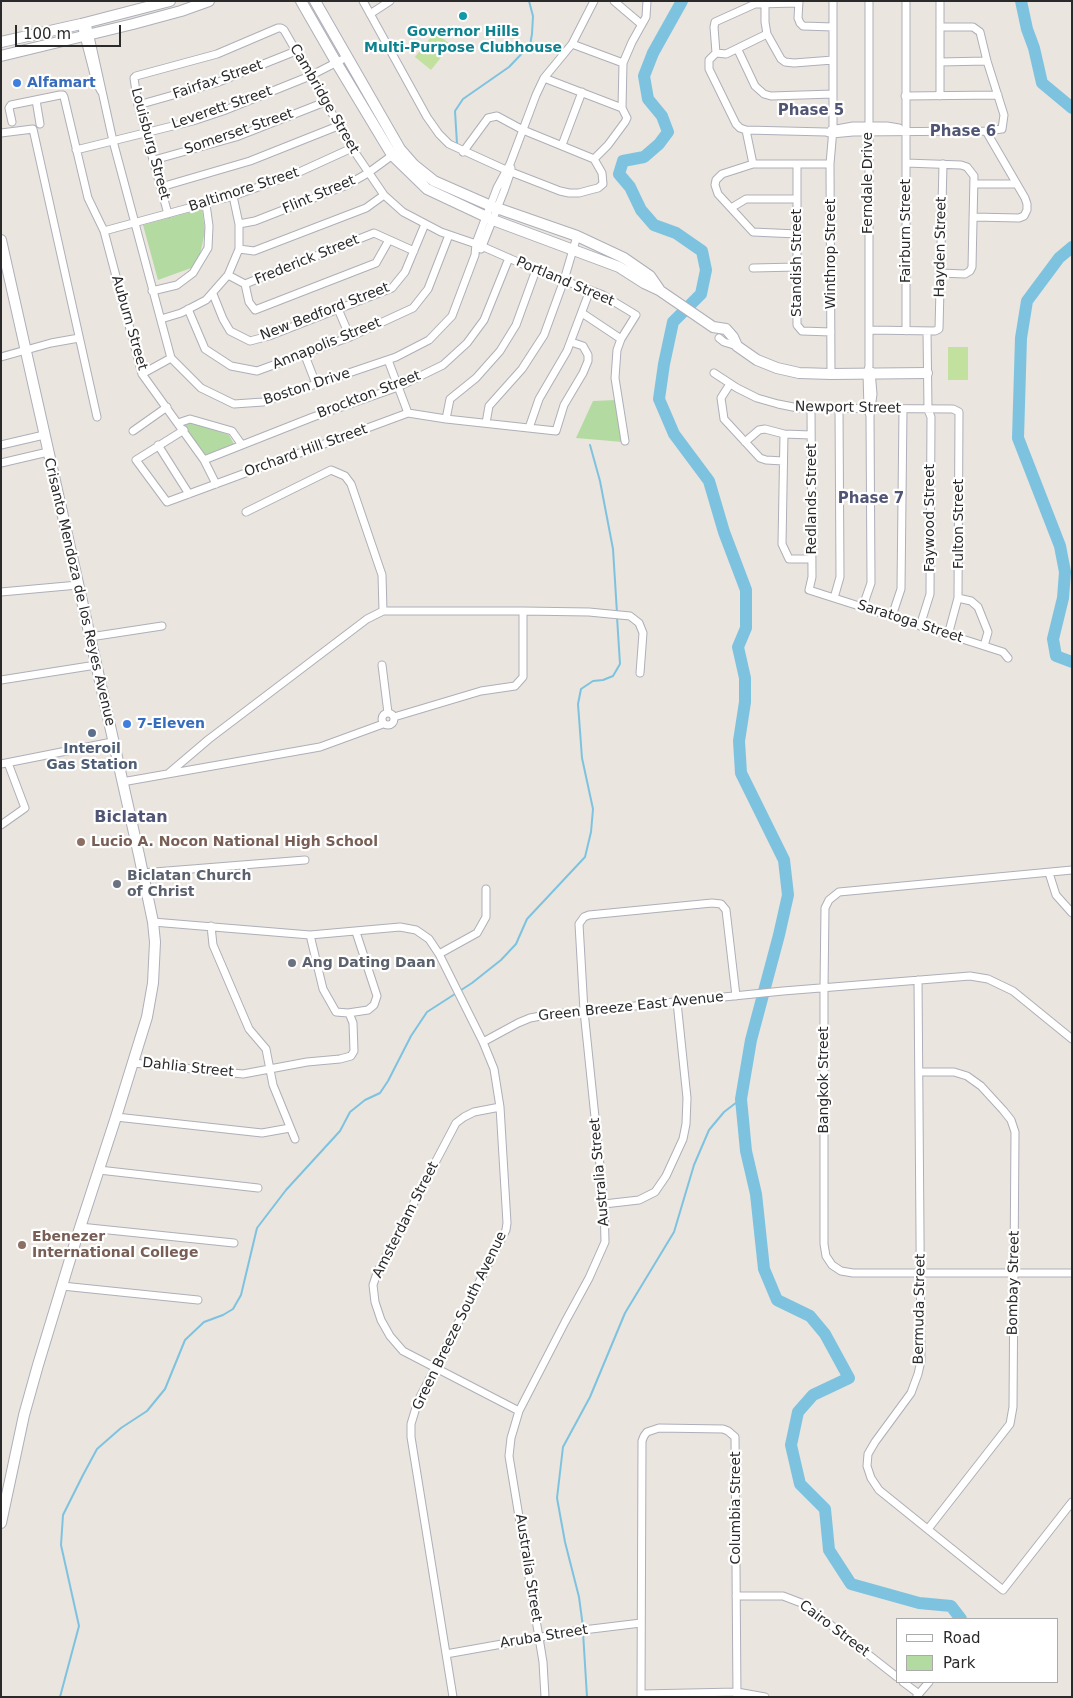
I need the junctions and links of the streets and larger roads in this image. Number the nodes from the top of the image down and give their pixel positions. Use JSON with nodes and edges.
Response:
{"nodes":[{"id":1,"x":170,"y":1,"type":"edge"},
{"id":2,"x":209,"y":1,"type":"edge"},
{"id":3,"x":301,"y":1,"type":"edge"},
{"id":4,"x":315,"y":1,"type":"edge"},
{"id":5,"x":363,"y":1,"type":"edge"},
{"id":6,"x":390,"y":1,"type":"edge"},
{"id":7,"x":594,"y":1,"type":"edge"},
{"id":8,"x":614,"y":1,"type":"edge"},
{"id":9,"x":647,"y":1,"type":"edge"},
{"id":10,"x":833,"y":1,"type":"edge"},
{"id":11,"x":869,"y":1,"type":"edge"},
{"id":12,"x":906,"y":1,"type":"edge"},
{"id":13,"x":940,"y":1,"type":"edge"},
{"id":14,"x":765,"y":2,"type":"edge"},
{"id":15,"x":799,"y":2,"type":"edge"},
{"id":16,"x":370,"y":14,"type":"junction"},
{"id":17,"x":84,"y":24,"type":"junction"},
{"id":18,"x":642,"y":24,"type":"junction"},
{"id":19,"x":832,"y":27,"type":"junction"},
{"id":20,"x":940,"y":27,"type":"junction"},
{"id":21,"x":278,"y":28,"type":"joint"},
{"id":22,"x":767,"y":34,"type":"junction"},
{"id":23,"x":87,"y":36,"type":"junction"},
{"id":24,"x":1,"y":42,"type":"edge"},
{"id":25,"x":572,"y":44,"type":"junction"},
{"id":26,"x":738,"y":50,"type":"junction"},
{"id":27,"x":296,"y":51,"type":"junction"},
{"id":28,"x":716,"y":53,"type":"junction"},
{"id":29,"x":1,"y":56,"type":"edge"},
{"id":30,"x":346,"y":57,"type":"junction"},
{"id":31,"x":833,"y":60,"type":"junction"},
{"id":32,"x":987,"y":61,"type":"junction"},
{"id":33,"x":336,"y":62,"type":"junction"},
{"id":34,"x":940,"y":62,"type":"junction"},
{"id":35,"x":623,"y":63,"type":"junction"},
{"id":36,"x":310,"y":76,"type":"junction"},
{"id":37,"x":544,"y":78,"type":"junction"},
{"id":38,"x":582,"y":92,"type":"junction"},
{"id":39,"x":833,"y":94,"type":"junction"},
{"id":40,"x":998,"y":95,"type":"junction"},
{"id":41,"x":905,"y":96,"type":"junction"},
{"id":42,"x":940,"y":96,"type":"junction"},
{"id":43,"x":36,"y":100,"type":"junction"},
{"id":44,"x":324,"y":102,"type":"junction"},
{"id":45,"x":138,"y":105,"type":"junction"},
{"id":46,"x":622,"y":108,"type":"junction"},
{"id":47,"x":12,"y":122,"type":"dead end"},
{"id":48,"x":40,"y":124,"type":"dead end"},
{"id":49,"x":338,"y":126,"type":"junction"},
{"id":50,"x":868,"y":129,"type":"junction"},
{"id":51,"x":523,"y":130,"type":"junction"},
{"id":52,"x":746,"y":130,"type":"junction"},
{"id":53,"x":907,"y":131,"type":"junction"},
{"id":54,"x":986,"y":131,"type":"junction"},
{"id":55,"x":830,"y":132,"type":"junction"},
{"id":56,"x":1,"y":133,"type":"edge"},
{"id":57,"x":146,"y":133,"type":"junction"},
{"id":58,"x":113,"y":141,"type":"junction"},
{"id":59,"x":562,"y":145,"type":"junction"},
{"id":60,"x":352,"y":148,"type":"junction"},
{"id":61,"x":76,"y":150,"type":"junction"},
{"id":62,"x":396,"y":152,"type":"junction"},
{"id":63,"x":464,"y":152,"type":"junction"},
{"id":64,"x":594,"y":159,"type":"junction"},
{"id":65,"x":154,"y":160,"type":"junction"},
{"id":66,"x":906,"y":163,"type":"junction"},
{"id":67,"x":753,"y":164,"type":"junction"},
{"id":68,"x":797,"y":164,"type":"junction"},
{"id":69,"x":830,"y":164,"type":"junction"},
{"id":70,"x":943,"y":164,"type":"junction"},
{"id":71,"x":509,"y":168,"type":"junction"},
{"id":72,"x":368,"y":173,"type":"junction"},
{"id":73,"x":975,"y":184,"type":"junction"},
{"id":74,"x":1016,"y":184,"type":"junction"},
{"id":75,"x":161,"y":187,"type":"junction"},
{"id":76,"x":384,"y":195,"type":"junction"},
{"id":77,"x":233,"y":196,"type":"junction"},
{"id":78,"x":797,"y":199,"type":"junction"},
{"id":79,"x":206,"y":204,"type":"junction"},
{"id":80,"x":494,"y":208,"type":"junction"},
{"id":81,"x":731,"y":208,"type":"junction"},
{"id":82,"x":168,"y":214,"type":"junction"},
{"id":83,"x":974,"y":217,"type":"junction"},
{"id":84,"x":490,"y":218,"type":"junction"},
{"id":85,"x":134,"y":223,"type":"junction"},
{"id":86,"x":239,"y":224,"type":"junction"},
{"id":87,"x":425,"y":224,"type":"junction"},
{"id":88,"x":104,"y":231,"type":"junction"},
{"id":89,"x":797,"y":234,"type":"junction"},
{"id":90,"x":449,"y":235,"type":"junction"},
{"id":91,"x":577,"y":236,"type":"junction"},
{"id":92,"x":1,"y":240,"type":"edge"},
{"id":93,"x":389,"y":240,"type":"junction"},
{"id":94,"x":476,"y":243,"type":"junction"},
{"id":95,"x":483,"y":246,"type":"junction"},
{"id":96,"x":239,"y":249,"type":"junction"},
{"id":97,"x":573,"y":249,"type":"junction"},
{"id":98,"x":414,"y":251,"type":"junction"},
{"id":99,"x":475,"y":255,"type":"junction"},
{"id":100,"x":509,"y":258,"type":"junction"},
{"id":101,"x":797,"y":267,"type":"junction"},
{"id":102,"x":753,"y":268,"type":"dead end"},
{"id":103,"x":536,"y":270,"type":"junction"},
{"id":104,"x":940,"y":273,"type":"junction"},
{"id":105,"x":228,"y":275,"type":"junction"},
{"id":106,"x":564,"y":280,"type":"junction"},
{"id":107,"x":245,"y":284,"type":"junction"},
{"id":108,"x":590,"y":290,"type":"junction"},
{"id":109,"x":659,"y":290,"type":"junction"},
{"id":110,"x":152,"y":291,"type":"junction"},
{"id":111,"x":213,"y":294,"type":"junction"},
{"id":112,"x":188,"y":309,"type":"junction"},
{"id":113,"x":338,"y":309,"type":"junction"},
{"id":114,"x":582,"y":313,"type":"junction"},
{"id":115,"x":161,"y":319,"type":"junction"},
{"id":116,"x":712,"y":326,"type":"junction"},
{"id":117,"x":869,"y":330,"type":"junction"},
{"id":118,"x":906,"y":331,"type":"junction"},
{"id":119,"x":927,"y":331,"type":"junction"},
{"id":120,"x":831,"y":332,"type":"junction"},
{"id":121,"x":350,"y":337,"type":"junction"},
{"id":122,"x":79,"y":338,"type":"junction"},
{"id":123,"x":719,"y":338,"type":"joint"},
{"id":124,"x":621,"y":339,"type":"junction"},
{"id":125,"x":571,"y":342,"type":"junction"},
{"id":126,"x":737,"y":346,"type":"junction"},
{"id":127,"x":26,"y":350,"type":"junction"},
{"id":128,"x":304,"y":353,"type":"junction"},
{"id":129,"x":1,"y":357,"type":"edge"},
{"id":130,"x":171,"y":358,"type":"junction"},
{"id":131,"x":388,"y":360,"type":"junction"},
{"id":132,"x":870,"y":371,"type":"junction"},
{"id":133,"x":714,"y":373,"type":"dead end"},
{"id":134,"x":142,"y":374,"type":"junction"},
{"id":135,"x":831,"y":374,"type":"junction"},
{"id":136,"x":927,"y":374,"type":"junction"},
{"id":137,"x":316,"y":384,"type":"junction"},
{"id":138,"x":730,"y":384,"type":"junction"},
{"id":139,"x":398,"y":387,"type":"junction"},
{"id":140,"x":167,"y":407,"type":"junction"},
{"id":141,"x":810,"y":408,"type":"junction"},
{"id":142,"x":839,"y":409,"type":"junction"},
{"id":143,"x":903,"y":409,"type":"junction"},
{"id":144,"x":928,"y":410,"type":"junction"},
{"id":145,"x":870,"y":411,"type":"junction"},
{"id":146,"x":959,"y":412,"type":"joint"},
{"id":147,"x":408,"y":413,"type":"junction"},
{"id":148,"x":97,"y":417,"type":"dead end"},
{"id":149,"x":446,"y":419,"type":"junction"},
{"id":150,"x":178,"y":423,"type":"junction"},
{"id":151,"x":486,"y":424,"type":"junction"},
{"id":152,"x":529,"y":428,"type":"junction"},
{"id":153,"x":184,"y":430,"type":"junction"},
{"id":154,"x":133,"y":431,"type":"dead end"},
{"id":155,"x":784,"y":434,"type":"junction"},
{"id":156,"x":44,"y":435,"type":"junction"},
{"id":157,"x":811,"y":435,"type":"junction"},
{"id":158,"x":625,"y":441,"type":"dead end"},
{"id":159,"x":745,"y":442,"type":"junction"},
{"id":160,"x":1,"y":445,"type":"edge"},
{"id":161,"x":158,"y":445,"type":"junction"},
{"id":162,"x":242,"y":445,"type":"junction"},
{"id":163,"x":48,"y":452,"type":"junction"},
{"id":164,"x":204,"y":460,"type":"junction"},
{"id":165,"x":782,"y":461,"type":"junction"},
{"id":166,"x":1,"y":463,"type":"edge"},
{"id":167,"x":216,"y":484,"type":"junction"},
{"id":168,"x":189,"y":494,"type":"junction"},
{"id":169,"x":246,"y":512,"type":"dead end"},
{"id":170,"x":812,"y":559,"type":"junction"},
{"id":171,"x":78,"y":584,"type":"junction"},
{"id":172,"x":809,"y":590,"type":"joint"},
{"id":173,"x":1,"y":592,"type":"edge"},
{"id":174,"x":834,"y":598,"type":"junction"},
{"id":175,"x":958,"y":598,"type":"junction"},
{"id":176,"x":863,"y":606,"type":"junction"},
{"id":177,"x":523,"y":610,"type":"junction"},
{"id":178,"x":383,"y":612,"type":"junction"},
{"id":179,"x":892,"y":616,"type":"junction"},
{"id":180,"x":162,"y":626,"type":"dead end"},
{"id":181,"x":920,"y":626,"type":"junction"},
{"id":182,"x":948,"y":635,"type":"junction"},
{"id":183,"x":90,"y":637,"type":"junction"},
{"id":184,"x":984,"y":646,"type":"junction"},
{"id":185,"x":1008,"y":658,"type":"dead end"},
{"id":186,"x":382,"y":664,"type":"dead end"},
{"id":187,"x":96,"y":666,"type":"junction"},
{"id":188,"x":640,"y":672,"type":"dead end"},
{"id":189,"x":1,"y":680,"type":"edge"},
{"id":190,"x":391,"y":715,"type":"junction"},
{"id":191,"x":112,"y":742,"type":"junction"},
{"id":192,"x":4,"y":764,"type":"edge"},
{"id":193,"x":169,"y":774,"type":"junction"},
{"id":194,"x":122,"y":782,"type":"junction"},
{"id":195,"x":1,"y":825,"type":"edge"},
{"id":196,"x":305,"y":860,"type":"dead end"},
{"id":197,"x":1072,"y":870,"type":"edge"},
{"id":198,"x":142,"y":873,"type":"junction"},
{"id":199,"x":1049,"y":873,"type":"junction"},
{"id":200,"x":486,"y":889,"type":"dead end"},
{"id":201,"x":1072,"y":913,"type":"edge"},
{"id":202,"x":153,"y":922,"type":"junction"},
{"id":203,"x":211,"y":926,"type":"junction"},
{"id":204,"x":356,"y":932,"type":"junction"},
{"id":205,"x":310,"y":935,"type":"junction"},
{"id":206,"x":440,"y":954,"type":"junction"},
{"id":207,"x":918,"y":980,"type":"junction"},
{"id":208,"x":824,"y":988,"type":"junction"},
{"id":209,"x":736,"y":996,"type":"junction"},
{"id":210,"x":677,"y":1002,"type":"junction"},
{"id":211,"x":584,"y":1011,"type":"junction"},
{"id":212,"x":350,"y":1013,"type":"junction"},
{"id":213,"x":1072,"y":1039,"type":"edge"},
{"id":214,"x":483,"y":1042,"type":"junction"},
{"id":215,"x":133,"y":1063,"type":"junction"},
{"id":216,"x":269,"y":1068,"type":"junction"},
{"id":217,"x":920,"y":1072,"type":"junction"},
{"id":218,"x":500,"y":1107,"type":"junction"},
{"id":219,"x":116,"y":1118,"type":"junction"},
{"id":220,"x":290,"y":1128,"type":"junction"},
{"id":221,"x":295,"y":1139,"type":"dead end"},
{"id":222,"x":99,"y":1170,"type":"junction"},
{"id":223,"x":258,"y":1188,"type":"dead end"},
{"id":224,"x":604,"y":1204,"type":"junction"},
{"id":225,"x":80,"y":1227,"type":"junction"},
{"id":226,"x":234,"y":1243,"type":"dead end"},
{"id":227,"x":1072,"y":1273,"type":"edge"},
{"id":228,"x":921,"y":1274,"type":"junction"},
{"id":229,"x":1015,"y":1274,"type":"junction"},
{"id":230,"x":62,"y":1286,"type":"junction"},
{"id":231,"x":198,"y":1300,"type":"dead end"},
{"id":232,"x":436,"y":1367,"type":"junction"},
{"id":233,"x":519,"y":1411,"type":"junction"},
{"id":234,"x":1072,"y":1502,"type":"edge"},
{"id":235,"x":1,"y":1523,"type":"edge"},
{"id":236,"x":928,"y":1529,"type":"junction"},
{"id":237,"x":736,"y":1596,"type":"junction"},
{"id":238,"x":641,"y":1623,"type":"junction"},
{"id":239,"x":539,"y":1638,"type":"junction"},
{"id":240,"x":446,"y":1654,"type":"junction"},
{"id":241,"x":896,"y":1676,"type":"edge"},
{"id":242,"x":904,"y":1683,"type":"edge"},
{"id":243,"x":928,"y":1683,"type":"edge"},
{"id":244,"x":641,"y":1695,"type":"edge"},
{"id":245,"x":737,"y":1695,"type":"edge"},
{"id":246,"x":918,"y":1695,"type":"edge"},
{"id":247,"x":453,"y":1697,"type":"edge"},
{"id":248,"x":545,"y":1697,"type":"edge"},
{"id":249,"x":765,"y":1697,"type":"edge"}],
"edges":[{"from":1,"to":17,"type":"street"},
{"from":2,"to":23,"type":"street"},
{"from":3,"to":33,"type":"street"},
{"from":4,"to":30,"type":"street"},
{"from":5,"to":16,"type":"street"},
{"from":6,"to":16,"type":"street"},
{"from":7,"to":25,"type":"street"},
{"from":8,"to":18,"type":"street"},
{"from":9,"to":18,"type":"street"},
{"from":10,"to":19,"type":"street","name":"Winthrop Street"},
{"from":11,"to":50,"type":"street","name":"Ferndale Drive"},
{"from":12,"to":41,"type":"street","name":"Fairburn Street"},
{"from":13,"to":20,"type":"street"},
{"from":14,"to":15,"type":"street"},
{"from":14,"to":22,"type":"street"},
{"from":14,"to":28,"type":"street"},
{"from":15,"to":19,"type":"street"},
{"from":16,"to":63,"type":"street"},
{"from":17,"to":23,"type":"street"},
{"from":17,"to":24,"type":"street"},
{"from":18,"to":35,"type":"street"},
{"from":19,"to":31,"type":"street","name":"Winthrop Street"},
{"from":20,"to":32,"type":"street"},
{"from":20,"to":34,"type":"street"},
{"from":21,"to":27,"type":"street","name":"Cambridge Street"},
{"from":21,"to":45,"type":"street","name":"Louisburg Street"},
{"from":22,"to":26,"type":"street"},
{"from":22,"to":31,"type":"street"},
{"from":23,"to":29,"type":"street"},
{"from":23,"to":58,"type":"street"},
{"from":25,"to":35,"type":"street"},
{"from":25,"to":37,"type":"street"},
{"from":26,"to":28,"type":"street"},
{"from":26,"to":39,"type":"street"},
{"from":27,"to":36,"type":"street","name":"Cambridge Street"},
{"from":27,"to":45,"type":"street","name":"Fairfax Street"},
{"from":28,"to":52,"type":"street"},
{"from":30,"to":33,"type":"street","name":"Leverett Street"},
{"from":30,"to":62,"type":"street"},
{"from":31,"to":39,"type":"street","name":"Winthrop Street"},
{"from":32,"to":34,"type":"street"},
{"from":32,"to":40,"type":"street"},
{"from":33,"to":36,"type":"street","name":"Leverett Street"},
{"from":33,"to":62,"type":"street"},
{"from":34,"to":42,"type":"street"},
{"from":35,"to":46,"type":"street"},
{"from":36,"to":44,"type":"street","name":"Cambridge Street"},
{"from":36,"to":57,"type":"street","name":"Leverett Street"},
{"from":37,"to":38,"type":"street"},
{"from":37,"to":51,"type":"street"},
{"from":38,"to":46,"type":"street"},
{"from":38,"to":59,"type":"street"},
{"from":39,"to":55,"type":"street","name":"Winthrop Street"},
{"from":40,"to":42,"type":"street"},
{"from":40,"to":54,"type":"street"},
{"from":41,"to":42,"type":"street"},
{"from":41,"to":53,"type":"street","name":"Fairburn Street"},
{"from":43,"to":47,"type":"street"},
{"from":43,"to":48,"type":"street"},
{"from":43,"to":61,"type":"street","name":"Auburn Street"},
{"from":44,"to":49,"type":"street","name":"Cambridge Street"},
{"from":44,"to":65,"type":"street","name":"Somerset Street"},
{"from":45,"to":57,"type":"street","name":"Louisburg Street"},
{"from":46,"to":64,"type":"street"},
{"from":49,"to":60,"type":"street","name":"Cambridge Street"},
{"from":49,"to":75,"type":"street"},
{"from":50,"to":53,"type":"street"},
{"from":50,"to":55,"type":"street"},
{"from":50,"to":117,"type":"street","name":"Ferndale Drive"},
{"from":51,"to":59,"type":"street"},
{"from":51,"to":63,"type":"street"},
{"from":51,"to":71,"type":"street"},
{"from":52,"to":55,"type":"street"},
{"from":52,"to":67,"type":"street"},
{"from":53,"to":54,"type":"street"},
{"from":53,"to":66,"type":"street","name":"Fairburn Street"},
{"from":54,"to":74,"type":"street"},
{"from":55,"to":69,"type":"street","name":"Winthrop Street"},
{"from":56,"to":122,"type":"street"},
{"from":57,"to":58,"type":"street","name":"Leverett Street"},
{"from":57,"to":65,"type":"street","name":"Louisburg Street"},
{"from":58,"to":61,"type":"street","name":"Leverett Street"},
{"from":58,"to":85,"type":"street"},
{"from":59,"to":64,"type":"street"},
{"from":60,"to":72,"type":"street","name":"Cambridge Street"},
{"from":60,"to":77,"type":"street","name":"Baltimore Street"},
{"from":61,"to":88,"type":"street","name":"Auburn Street"},
{"from":62,"to":72,"type":"street","name":"Flint Street"},
{"from":62,"to":80,"type":"street"},
{"from":62,"to":84,"type":"street"},
{"from":63,"to":71,"type":"street"},
{"from":64,"to":71,"type":"street"},
{"from":65,"to":75,"type":"street","name":"Louisburg Street"},
{"from":66,"to":70,"type":"street"},
{"from":66,"to":118,"type":"street","name":"Fairburn Street"},
{"from":67,"to":68,"type":"street"},
{"from":67,"to":81,"type":"street"},
{"from":68,"to":69,"type":"street"},
{"from":68,"to":78,"type":"street","name":"Standish Street"},
{"from":69,"to":120,"type":"street","name":"Winthrop Street"},
{"from":70,"to":73,"type":"street"},
{"from":70,"to":104,"type":"street","name":"Hayden Street"},
{"from":71,"to":80,"type":"street"},
{"from":72,"to":76,"type":"street","name":"Cambridge Street"},
{"from":72,"to":86,"type":"street","name":"Flint Street"},
{"from":73,"to":74,"type":"street"},
{"from":73,"to":83,"type":"street"},
{"from":74,"to":83,"type":"street"},
{"from":75,"to":82,"type":"street","name":"Louisburg Street"},
{"from":76,"to":87,"type":"street","name":"Cambridge Street"},
{"from":76,"to":96,"type":"street"},
{"from":77,"to":79,"type":"street","name":"Baltimore Street"},
{"from":77,"to":86,"type":"street"},
{"from":78,"to":81,"type":"street"},
{"from":78,"to":89,"type":"street","name":"Standish Street"},
{"from":79,"to":82,"type":"street","name":"Baltimore Street"},
{"from":79,"to":110,"type":"street"},
{"from":80,"to":84,"type":"street"},
{"from":80,"to":91,"type":"street"},
{"from":81,"to":89,"type":"street"},
{"from":82,"to":85,"type":"street","name":"Baltimore Street"},
{"from":83,"to":104,"type":"street"},
{"from":84,"to":94,"type":"street"},
{"from":84,"to":95,"type":"street"},
{"from":84,"to":97,"type":"street"},
{"from":85,"to":88,"type":"street","name":"Baltimore Street"},
{"from":85,"to":110,"type":"street"},
{"from":86,"to":96,"type":"street"},
{"from":87,"to":90,"type":"street","name":"Portland Street"},
{"from":87,"to":98,"type":"street","name":"New Bedford Street"},
{"from":88,"to":134,"type":"street","name":"Auburn Street"},
{"from":89,"to":101,"type":"street","name":"Standish Street"},
{"from":90,"to":94,"type":"street","name":"Portland Street"},
{"from":90,"to":121,"type":"street","name":"Annapolis Street"},
{"from":91,"to":97,"type":"street"},
{"from":91,"to":109,"type":"street"},
{"from":92,"to":127,"type":"street","name":"Crisanto Mendoza de los Reyes Avenue"},
{"from":93,"to":98,"type":"street","name":"Frederick Street"},
{"from":93,"to":107,"type":"street","name":"Frederick Street"},
{"from":93,"to":107,"type":"street"},
{"from":94,"to":95,"type":"street","name":"Portland Street"},
{"from":94,"to":99,"type":"street"},
{"from":95,"to":99,"type":"street"},
{"from":95,"to":100,"type":"street","name":"Portland Street"},
{"from":96,"to":105,"type":"street"},
{"from":97,"to":106,"type":"street"},
{"from":97,"to":109,"type":"street"},
{"from":98,"to":113,"type":"street","name":"New Bedford Street"},
{"from":99,"to":131,"type":"street","name":"Boston Drive"},
{"from":100,"to":103,"type":"street","name":"Portland Street"},
{"from":100,"to":139,"type":"street","name":"Brockton Street"},
{"from":101,"to":102,"type":"street"},
{"from":101,"to":120,"type":"street","name":"Standish Street"},
{"from":103,"to":106,"type":"street","name":"Portland Street"},
{"from":103,"to":149,"type":"street"},
{"from":104,"to":119,"type":"street","name":"Hayden Street"},
{"from":105,"to":107,"type":"street","name":"Frederick Street"},
{"from":105,"to":111,"type":"street"},
{"from":106,"to":108,"type":"street","name":"Portland Street"},
{"from":106,"to":151,"type":"street"},
{"from":108,"to":114,"type":"street"},
{"from":108,"to":124,"type":"street","name":"Portland Street"},
{"from":109,"to":116,"type":"street"},
{"from":110,"to":115,"type":"street"},
{"from":111,"to":112,"type":"street"},
{"from":111,"to":113,"type":"street","name":"New Bedford Street"},
{"from":112,"to":115,"type":"street"},
{"from":112,"to":128,"type":"street","name":"Annapolis Street"},
{"from":113,"to":121,"type":"street"},
{"from":114,"to":124,"type":"street"},
{"from":114,"to":125,"type":"street"},
{"from":115,"to":130,"type":"street"},
{"from":116,"to":123,"type":"street"},
{"from":116,"to":126,"type":"street"},
{"from":117,"to":118,"type":"street"},
{"from":117,"to":132,"type":"street","name":"Ferndale Drive"},
{"from":118,"to":119,"type":"street"},
{"from":119,"to":136,"type":"street","name":"Faywood Street"},
{"from":120,"to":135,"type":"street","name":"Winthrop Street"},
{"from":121,"to":128,"type":"street","name":"Annapolis Street"},
{"from":122,"to":127,"type":"street"},
{"from":122,"to":148,"type":"street"},
{"from":123,"to":126,"type":"street"},
{"from":124,"to":158,"type":"street","name":"Portland Street"},
{"from":125,"to":152,"type":"street"},
{"from":125,"to":152,"type":"street","name":"Orchard Hill Street"},
{"from":126,"to":135,"type":"street"},
{"from":127,"to":129,"type":"street"},
{"from":127,"to":156,"type":"street","name":"Crisanto Mendoza de los Reyes Avenue"},
{"from":128,"to":137,"type":"street"},
{"from":130,"to":134,"type":"street"},
{"from":130,"to":137,"type":"street","name":"Boston Drive"},
{"from":131,"to":137,"type":"street","name":"Boston Drive"},
{"from":131,"to":139,"type":"street"},
{"from":132,"to":135,"type":"street"},
{"from":132,"to":136,"type":"street"},
{"from":132,"to":145,"type":"street","name":"Ferndale Drive"},
{"from":133,"to":138,"type":"street","name":"Newport Street"},
{"from":134,"to":140,"type":"street","name":"Auburn Street"},
{"from":136,"to":144,"type":"street","name":"Faywood Street"},
{"from":138,"to":141,"type":"street","name":"Newport Street"},
{"from":138,"to":159,"type":"street"},
{"from":139,"to":147,"type":"street"},
{"from":139,"to":162,"type":"street","name":"Brockton Street"},
{"from":140,"to":150,"type":"street","name":"Auburn Street"},
{"from":140,"to":154,"type":"street"},
{"from":141,"to":142,"type":"street","name":"Newport Street"},
{"from":141,"to":157,"type":"street","name":"Redlands Street"},
{"from":142,"to":145,"type":"street","name":"Newport Street"},
{"from":142,"to":174,"type":"street"},
{"from":143,"to":144,"type":"street","name":"Newport Street"},
{"from":143,"to":145,"type":"street","name":"Newport Street"},
{"from":143,"to":179,"type":"street"},
{"from":144,"to":146,"type":"street","name":"Newport Street"},
{"from":144,"to":181,"type":"street","name":"Faywood Street"},
{"from":145,"to":176,"type":"street","name":"Ferndale Drive"},
{"from":146,"to":175,"type":"street","name":"Fulton Street"},
{"from":147,"to":149,"type":"street","name":"Orchard Hill Street"},
{"from":147,"to":167,"type":"street","name":"Orchard Hill Street"},
{"from":149,"to":151,"type":"street","name":"Orchard Hill Street"},
{"from":150,"to":153,"type":"street","name":"Auburn Street"},
{"from":150,"to":162,"type":"street"},
{"from":151,"to":152,"type":"street","name":"Orchard Hill Street"},
{"from":153,"to":161,"type":"street","name":"Orchard Hill Street"},
{"from":153,"to":164,"type":"street","name":"Auburn Street"},
{"from":155,"to":157,"type":"street"},
{"from":155,"to":159,"type":"street"},
{"from":155,"to":165,"type":"street"},
{"from":156,"to":160,"type":"street"},
{"from":156,"to":163,"type":"street","name":"Crisanto Mendoza de los Reyes Avenue"},
{"from":157,"to":170,"type":"street","name":"Redlands Street"},
{"from":159,"to":165,"type":"street"},
{"from":161,"to":168,"type":"street"},
{"from":161,"to":168,"type":"street","name":"Orchard Hill Street"},
{"from":162,"to":164,"type":"street","name":"Brockton Street"},
{"from":163,"to":166,"type":"street"},
{"from":163,"to":171,"type":"street","name":"Crisanto Mendoza de los Reyes Avenue"},
{"from":164,"to":167,"type":"street","name":"Auburn Street"},
{"from":165,"to":170,"type":"street"},
{"from":167,"to":168,"type":"street","name":"Orchard Hill Street"},
{"from":169,"to":178,"type":"street"},
{"from":170,"to":172,"type":"street","name":"Redlands Street"},
{"from":171,"to":173,"type":"street"},
{"from":171,"to":183,"type":"street","name":"Crisanto Mendoza de los Reyes Avenue"},
{"from":172,"to":174,"type":"street","name":"Saratoga Street"},
{"from":174,"to":176,"type":"street","name":"Saratoga Street"},
{"from":175,"to":182,"type":"street","name":"Fulton Street"},
{"from":175,"to":184,"type":"street"},
{"from":176,"to":179,"type":"street","name":"Saratoga Street"},
{"from":177,"to":178,"type":"street"},
{"from":177,"to":188,"type":"street"},
{"from":177,"to":190,"type":"street"},
{"from":178,"to":193,"type":"street"},
{"from":179,"to":181,"type":"street","name":"Saratoga Street"},
{"from":180,"to":183,"type":"street"},
{"from":181,"to":182,"type":"street","name":"Saratoga Street"},
{"from":182,"to":184,"type":"street","name":"Saratoga Street"},
{"from":183,"to":187,"type":"street","name":"Crisanto Mendoza de los Reyes Avenue"},
{"from":184,"to":185,"type":"street","name":"Saratoga Street"},
{"from":186,"to":190,"type":"street"},
{"from":187,"to":189,"type":"street"},
{"from":187,"to":191,"type":"street","name":"Crisanto Mendoza de los Reyes Avenue"},
{"from":190,"to":193,"type":"street"},
{"from":191,"to":192,"type":"street"},
{"from":191,"to":194,"type":"street","name":"Crisanto Mendoza de los Reyes Avenue"},
{"from":192,"to":195,"type":"street"},
{"from":193,"to":194,"type":"street"},
{"from":194,"to":198,"type":"street","name":"Crisanto Mendoza de los Reyes Avenue"},
{"from":196,"to":198,"type":"street"},
{"from":197,"to":199,"type":"street","name":"Bangkok Street"},
{"from":198,"to":202,"type":"street","name":"Crisanto Mendoza de los Reyes Avenue"},
{"from":199,"to":201,"type":"street"},
{"from":199,"to":208,"type":"street","name":"Bangkok Street"},
{"from":200,"to":206,"type":"street"},
{"from":202,"to":203,"type":"street","name":"Green Breeze South Avenue"},
{"from":202,"to":215,"type":"street","name":"Crisanto Mendoza de los Reyes Avenue"},
{"from":203,"to":205,"type":"street","name":"Green Breeze South Avenue"},
{"from":203,"to":216,"type":"street"},
{"from":204,"to":205,"type":"street","name":"Green Breeze South Avenue"},
{"from":204,"to":206,"type":"street","name":"Green Breeze South Avenue"},
{"from":204,"to":212,"type":"street"},
{"from":205,"to":212,"type":"street"},
{"from":206,"to":214,"type":"street","name":"Green Breeze South Avenue"},
{"from":207,"to":208,"type":"street"},
{"from":207,"to":213,"type":"street"},
{"from":207,"to":217,"type":"street","name":"Bermuda Street"},
{"from":208,"to":209,"type":"street","name":"Green Breeze East Avenue"},
{"from":208,"to":228,"type":"street","name":"Bangkok Street"},
{"from":209,"to":210,"type":"street","name":"Green Breeze East Avenue"},
{"from":209,"to":211,"type":"street","name":"Australia Street"},
{"from":210,"to":211,"type":"street","name":"Green Breeze East Avenue"},
{"from":210,"to":224,"type":"street"},
{"from":211,"to":214,"type":"street","name":"Green Breeze East Avenue"},
{"from":211,"to":224,"type":"street","name":"Australia Street"},
{"from":212,"to":216,"type":"street","name":"Dahlia Street"},
{"from":214,"to":218,"type":"street","name":"Green Breeze South Avenue"},
{"from":215,"to":216,"type":"street","name":"Dahlia Street"},
{"from":215,"to":219,"type":"street","name":"Crisanto Mendoza de los Reyes Avenue"},
{"from":216,"to":220,"type":"street"},
{"from":217,"to":228,"type":"street","name":"Bermuda Street"},
{"from":217,"to":229,"type":"street","name":"Bombay Street"},
{"from":218,"to":232,"type":"street","name":"Green Breeze South Avenue"},
{"from":218,"to":232,"type":"street","name":"Amsterdam Street"},
{"from":219,"to":220,"type":"street"},
{"from":219,"to":222,"type":"street","name":"Crisanto Mendoza de los Reyes Avenue"},
{"from":220,"to":221,"type":"street"},
{"from":222,"to":223,"type":"street"},
{"from":222,"to":225,"type":"street","name":"Crisanto Mendoza de los Reyes Avenue"},
{"from":224,"to":233,"type":"street","name":"Australia Street"},
{"from":225,"to":226,"type":"street"},
{"from":225,"to":230,"type":"street","name":"Crisanto Mendoza de los Reyes Avenue"},
{"from":227,"to":229,"type":"street","name":"Bangkok Street"},
{"from":228,"to":229,"type":"street","name":"Bangkok Street"},
{"from":228,"to":236,"type":"street","name":"Bermuda Street"},
{"from":229,"to":236,"type":"street","name":"Bombay Street"},
{"from":230,"to":231,"type":"street"},
{"from":230,"to":235,"type":"street","name":"Crisanto Mendoza de los Reyes Avenue"},
{"from":232,"to":233,"type":"street","name":"Amsterdam Street"},
{"from":232,"to":240,"type":"street","name":"Green Breeze South Avenue"},
{"from":233,"to":239,"type":"street","name":"Australia Street"},
{"from":234,"to":236,"type":"street","name":"Bermuda Street"},
{"from":237,"to":238,"type":"street","name":"Columbia Street"},
{"from":237,"to":241,"type":"street","name":"Cairo Street"},
{"from":237,"to":245,"type":"street","name":"Columbia Street"},
{"from":238,"to":239,"type":"street","name":"Aruba Street"},
{"from":238,"to":244,"type":"street","name":"Columbia Street"},
{"from":239,"to":240,"type":"street","name":"Aruba Street"},
{"from":239,"to":248,"type":"street","name":"Australia Street"},
{"from":240,"to":247,"type":"street","name":"Green Breeze South Avenue"},
{"from":242,"to":246,"type":"street"},
{"from":243,"to":246,"type":"street"},
{"from":244,"to":245,"type":"street"},
{"from":245,"to":249,"type":"street"}]}
